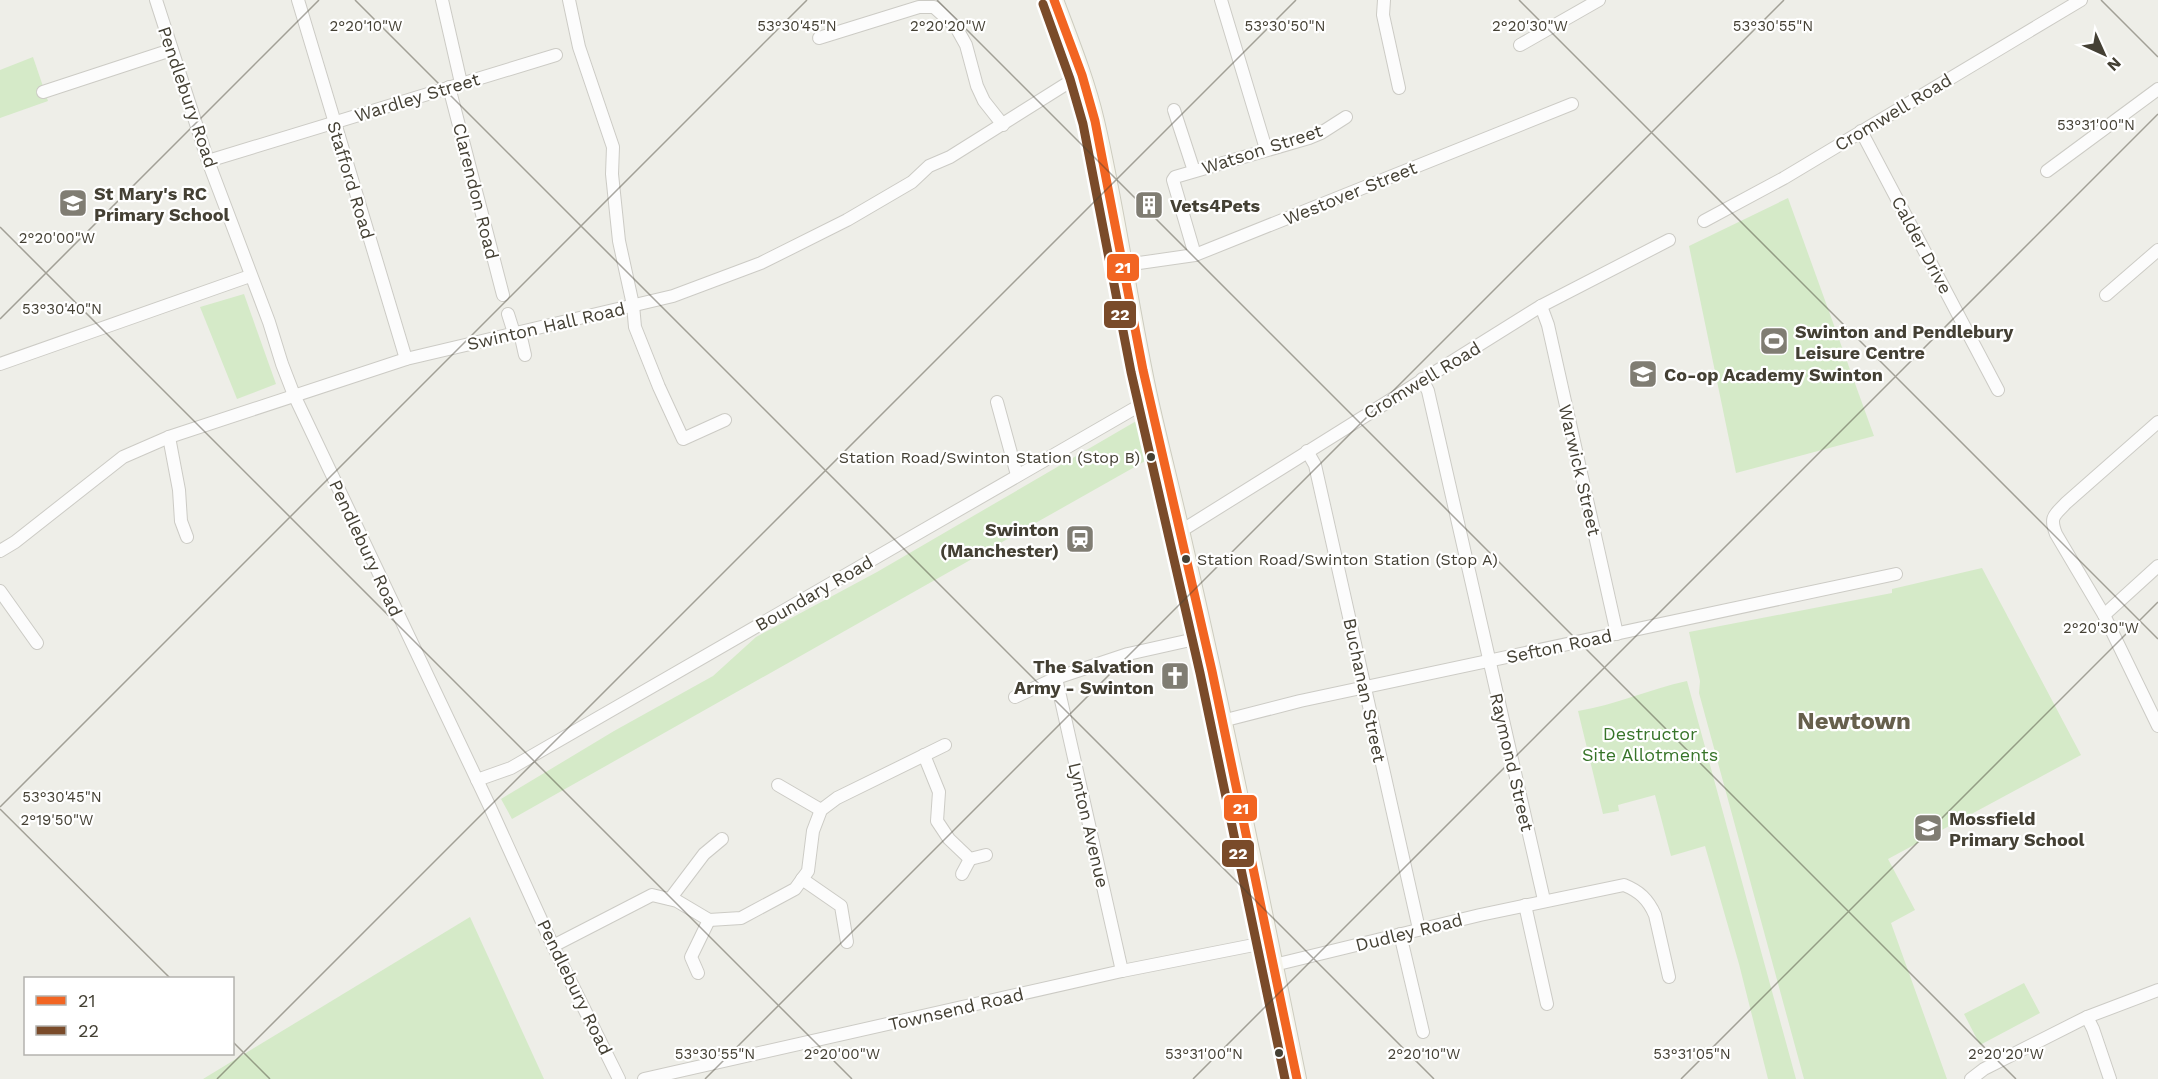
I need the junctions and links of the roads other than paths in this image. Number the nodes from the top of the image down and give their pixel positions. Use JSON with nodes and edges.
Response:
{"nodes":[{"id":1,"x":156,"y":0,"type":"edge"},
{"id":2,"x":298,"y":0,"type":"edge"},
{"id":3,"x":442,"y":0,"type":"edge"},
{"id":4,"x":569,"y":0,"type":"edge"},
{"id":5,"x":1054,"y":0,"type":"edge"},
{"id":6,"x":1221,"y":0,"type":"edge"},
{"id":7,"x":1384,"y":0,"type":"edge"},
{"id":8,"x":1599,"y":0,"type":"edge"},
{"id":9,"x":2081,"y":0,"type":"edge"},
{"id":10,"x":1579,"y":5,"type":"edge"},
{"id":11,"x":819,"y":38,"type":"dead end"},
{"id":12,"x":1520,"y":45,"type":"dead end"},
{"id":13,"x":171,"y":50,"type":"junction"},
{"id":14,"x":556,"y":55,"type":"dead end"},
{"id":15,"x":1082,"y":74,"type":"junction"},
{"id":16,"x":455,"y":85,"type":"junction"},
{"id":17,"x":1399,"y":88,"type":"dead end"},
{"id":18,"x":2158,"y":89,"type":"edge"},
{"id":19,"x":43,"y":92,"type":"dead end"},
{"id":20,"x":1572,"y":104,"type":"dead end"},
{"id":21,"x":1174,"y":110,"type":"dead end"},
{"id":22,"x":1346,"y":117,"type":"dead end"},
{"id":23,"x":334,"y":123,"type":"junction"},
{"id":24,"x":1003,"y":125,"type":"junction"},
{"id":25,"x":1862,"y":131,"type":"junction"},
{"id":26,"x":1266,"y":149,"type":"junction"},
{"id":27,"x":208,"y":161,"type":"junction"},
{"id":28,"x":1194,"y":171,"type":"junction"},
{"id":29,"x":2047,"y":171,"type":"dead end"},
{"id":30,"x":1704,"y":221,"type":"dead end"},
{"id":31,"x":1668,"y":240,"type":"dead end"},
{"id":32,"x":2158,"y":250,"type":"edge"},
{"id":33,"x":1195,"y":255,"type":"junction"},
{"id":34,"x":1125,"y":265,"type":"junction"},
{"id":35,"x":250,"y":276,"type":"junction"},
{"id":36,"x":503,"y":295,"type":"dead end"},
{"id":37,"x":2106,"y":295,"type":"dead end"},
{"id":38,"x":633,"y":305,"type":"junction"},
{"id":39,"x":1541,"y":306,"type":"junction"},
{"id":40,"x":508,"y":314,"type":"dead end"},
{"id":41,"x":517,"y":333,"type":"junction"},
{"id":42,"x":525,"y":355,"type":"dead end"},
{"id":43,"x":406,"y":359,"type":"junction"},
{"id":44,"x":0,"y":364,"type":"edge"},
{"id":45,"x":1422,"y":379,"type":"junction"},
{"id":46,"x":1998,"y":390,"type":"dead end"},
{"id":47,"x":294,"y":395,"type":"junction"},
{"id":48,"x":997,"y":402,"type":"dead end"},
{"id":49,"x":1150,"y":407,"type":"junction"},
{"id":50,"x":724,"y":420,"type":"dead end"},
{"id":51,"x":2158,"y":422,"type":"edge"},
{"id":52,"x":169,"y":437,"type":"junction"},
{"id":53,"x":1307,"y":451,"type":"junction"},
{"id":54,"x":1017,"y":475,"type":"junction"},
{"id":55,"x":1179,"y":524,"type":"junction"},
{"id":56,"x":187,"y":537,"type":"dead end"},
{"id":57,"x":0,"y":551,"type":"edge"},
{"id":58,"x":2158,"y":566,"type":"edge"},
{"id":59,"x":1896,"y":574,"type":"dead end"},
{"id":60,"x":0,"y":591,"type":"edge"},
{"id":61,"x":2104,"y":615,"type":"junction"},
{"id":62,"x":1617,"y":634,"type":"junction"},
{"id":63,"x":1204,"y":637,"type":"junction"},
{"id":64,"x":37,"y":643,"type":"dead end"},
{"id":65,"x":1489,"y":660,"type":"junction"},
{"id":66,"x":1056,"y":678,"type":"junction"},
{"id":67,"x":1365,"y":688,"type":"junction"},
{"id":68,"x":1015,"y":697,"type":"dead end"},
{"id":69,"x":1222,"y":721,"type":"junction"},
{"id":70,"x":2158,"y":726,"type":"edge"},
{"id":71,"x":945,"y":745,"type":"dead end"},
{"id":72,"x":924,"y":755,"type":"junction"},
{"id":73,"x":477,"y":780,"type":"junction"},
{"id":74,"x":778,"y":785,"type":"dead end"},
{"id":75,"x":821,"y":810,"type":"junction"},
{"id":76,"x":722,"y":839,"type":"dead end"},
{"id":77,"x":986,"y":855,"type":"dead end"},
{"id":78,"x":970,"y":859,"type":"junction"},
{"id":79,"x":962,"y":874,"type":"dead end"},
{"id":80,"x":802,"y":879,"type":"junction"},
{"id":81,"x":670,"y":899,"type":"junction"},
{"id":82,"x":1544,"y":900,"type":"junction"},
{"id":83,"x":1525,"y":905,"type":"junction"},
{"id":84,"x":709,"y":920,"type":"junction"},
{"id":85,"x":1419,"y":929,"type":"junction"},
{"id":86,"x":1400,"y":934,"type":"junction"},
{"id":87,"x":847,"y":942,"type":"dead end"},
{"id":88,"x":1269,"y":942,"type":"junction"},
{"id":89,"x":553,"y":946,"type":"junction"},
{"id":90,"x":1274,"y":965,"type":"junction"},
{"id":91,"x":1122,"y":971,"type":"junction"},
{"id":92,"x":698,"y":973,"type":"dead end"},
{"id":93,"x":1669,"y":977,"type":"dead end"},
{"id":94,"x":2158,"y":990,"type":"edge"},
{"id":95,"x":1547,"y":1004,"type":"dead end"},
{"id":96,"x":2087,"y":1017,"type":"junction"},
{"id":97,"x":1423,"y":1032,"type":"dead end"},
{"id":98,"x":1986,"y":1074,"type":"edge"},
{"id":99,"x":619,"y":1079,"type":"edge"},
{"id":100,"x":644,"y":1079,"type":"edge"},
{"id":101,"x":1298,"y":1079,"type":"edge"},
{"id":102,"x":1971,"y":1079,"type":"edge"},
{"id":103,"x":2110,"y":1079,"type":"edge"}],
"edges":[{"from":1,"to":13,"type":"street","name":"Pendlebury Road"},
{"from":2,"to":23,"type":"street","name":"Stafford Road"},
{"from":3,"to":16,"type":"street","name":"Clarendon Road"},
{"from":4,"to":38,"type":"street"},
{"from":5,"to":15,"type":"main road"},
{"from":6,"to":26,"type":"street"},
{"from":7,"to":17,"type":"street"},
{"from":8,"to":10,"type":"street"},
{"from":9,"to":25,"type":"street","name":"Cromwell Road"},
{"from":10,"to":12,"type":"street"},
{"from":11,"to":24,"type":"street"},
{"from":13,"to":19,"type":"street"},
{"from":13,"to":27,"type":"street","name":"Pendlebury Road"},
{"from":14,"to":16,"type":"street","name":"Wardley Street"},
{"from":15,"to":24,"type":"street","name":"Swinton Hall Road"},
{"from":15,"to":34,"type":"main road"},
{"from":16,"to":23,"type":"street","name":"Wardley Street"},
{"from":16,"to":36,"type":"street","name":"Clarendon Road"},
{"from":18,"to":29,"type":"street"},
{"from":20,"to":33,"type":"street","name":"Westover Street"},
{"from":21,"to":28,"type":"street"},
{"from":22,"to":26,"type":"street","name":"Watson Street"},
{"from":23,"to":27,"type":"street","name":"Wardley Street"},
{"from":23,"to":43,"type":"street","name":"Stafford Road"},
{"from":24,"to":38,"type":"street","name":"Swinton Hall Road"},
{"from":25,"to":30,"type":"street","name":"Cromwell Road"},
{"from":25,"to":46,"type":"street","name":"Calder Drive"},
{"from":26,"to":28,"type":"street","name":"Watson Street"},
{"from":27,"to":35,"type":"street","name":"Pendlebury Road"},
{"from":28,"to":33,"type":"street","name":"Watson Street"},
{"from":31,"to":39,"type":"street","name":"Cromwell Road"},
{"from":32,"to":37,"type":"street"},
{"from":33,"to":34,"type":"street","name":"Westover Street"},
{"from":34,"to":49,"type":"main road"},
{"from":35,"to":44,"type":"street"},
{"from":35,"to":47,"type":"street","name":"Pendlebury Road"},
{"from":38,"to":41,"type":"street","name":"Swinton Hall Road"},
{"from":38,"to":50,"type":"street"},
{"from":39,"to":45,"type":"street","name":"Cromwell Road"},
{"from":39,"to":62,"type":"street","name":"Warwick Street"},
{"from":40,"to":41,"type":"street"},
{"from":41,"to":42,"type":"street"},
{"from":41,"to":43,"type":"street","name":"Swinton Hall Road"},
{"from":43,"to":47,"type":"street","name":"Swinton Hall Road"},
{"from":45,"to":53,"type":"street","name":"Cromwell Road"},
{"from":45,"to":65,"type":"street","name":"Raymond Street"},
{"from":47,"to":52,"type":"street","name":"Swinton Hall Road"},
{"from":47,"to":73,"type":"street","name":"Pendlebury Road"},
{"from":48,"to":54,"type":"street"},
{"from":49,"to":54,"type":"street","name":"Boundary Road"},
{"from":49,"to":55,"type":"main road"},
{"from":51,"to":61,"type":"street"},
{"from":52,"to":56,"type":"street"},
{"from":52,"to":57,"type":"street","name":"Swinton Hall Road"},
{"from":53,"to":55,"type":"street","name":"Cromwell Road"},
{"from":53,"to":67,"type":"street","name":"Buchanan Street"},
{"from":54,"to":73,"type":"street","name":"Boundary Road"},
{"from":55,"to":63,"type":"main road"},
{"from":58,"to":61,"type":"street"},
{"from":59,"to":62,"type":"street","name":"Sefton Road"},
{"from":60,"to":64,"type":"street"},
{"from":61,"to":70,"type":"street"},
{"from":62,"to":65,"type":"street","name":"Sefton Road"},
{"from":63,"to":66,"type":"street"},
{"from":63,"to":69,"type":"main road"},
{"from":65,"to":67,"type":"street","name":"Sefton Road"},
{"from":65,"to":82,"type":"street","name":"Raymond Street"},
{"from":66,"to":68,"type":"street"},
{"from":66,"to":91,"type":"street","name":"Lynton Avenue"},
{"from":67,"to":69,"type":"street","name":"Sefton Road"},
{"from":67,"to":85,"type":"street","name":"Buchanan Street"},
{"from":69,"to":88,"type":"main road"},
{"from":71,"to":72,"type":"street"},
{"from":72,"to":75,"type":"street"},
{"from":72,"to":78,"type":"street"},
{"from":73,"to":89,"type":"street","name":"Pendlebury Road"},
{"from":74,"to":75,"type":"street"},
{"from":75,"to":80,"type":"street"},
{"from":76,"to":81,"type":"street"},
{"from":77,"to":78,"type":"street"},
{"from":78,"to":79,"type":"street"},
{"from":80,"to":84,"type":"street"},
{"from":80,"to":87,"type":"street"},
{"from":81,"to":84,"type":"street"},
{"from":81,"to":89,"type":"street"},
{"from":82,"to":83,"type":"street","name":"Dudley Road"},
{"from":82,"to":93,"type":"street","name":"Dudley Road"},
{"from":83,"to":85,"type":"street","name":"Dudley Road"},
{"from":83,"to":95,"type":"street"},
{"from":84,"to":92,"type":"street"},
{"from":85,"to":86,"type":"street","name":"Dudley Road"},
{"from":86,"to":90,"type":"street","name":"Dudley Road"},
{"from":86,"to":97,"type":"street"},
{"from":88,"to":90,"type":"main road"},
{"from":88,"to":91,"type":"street","name":"Townsend Road"},
{"from":89,"to":99,"type":"street","name":"Pendlebury Road"},
{"from":90,"to":101,"type":"main road"},
{"from":91,"to":100,"type":"street","name":"Townsend Road"},
{"from":94,"to":96,"type":"street"},
{"from":96,"to":98,"type":"street"},
{"from":96,"to":103,"type":"street"},
{"from":98,"to":102,"type":"street"}]}
